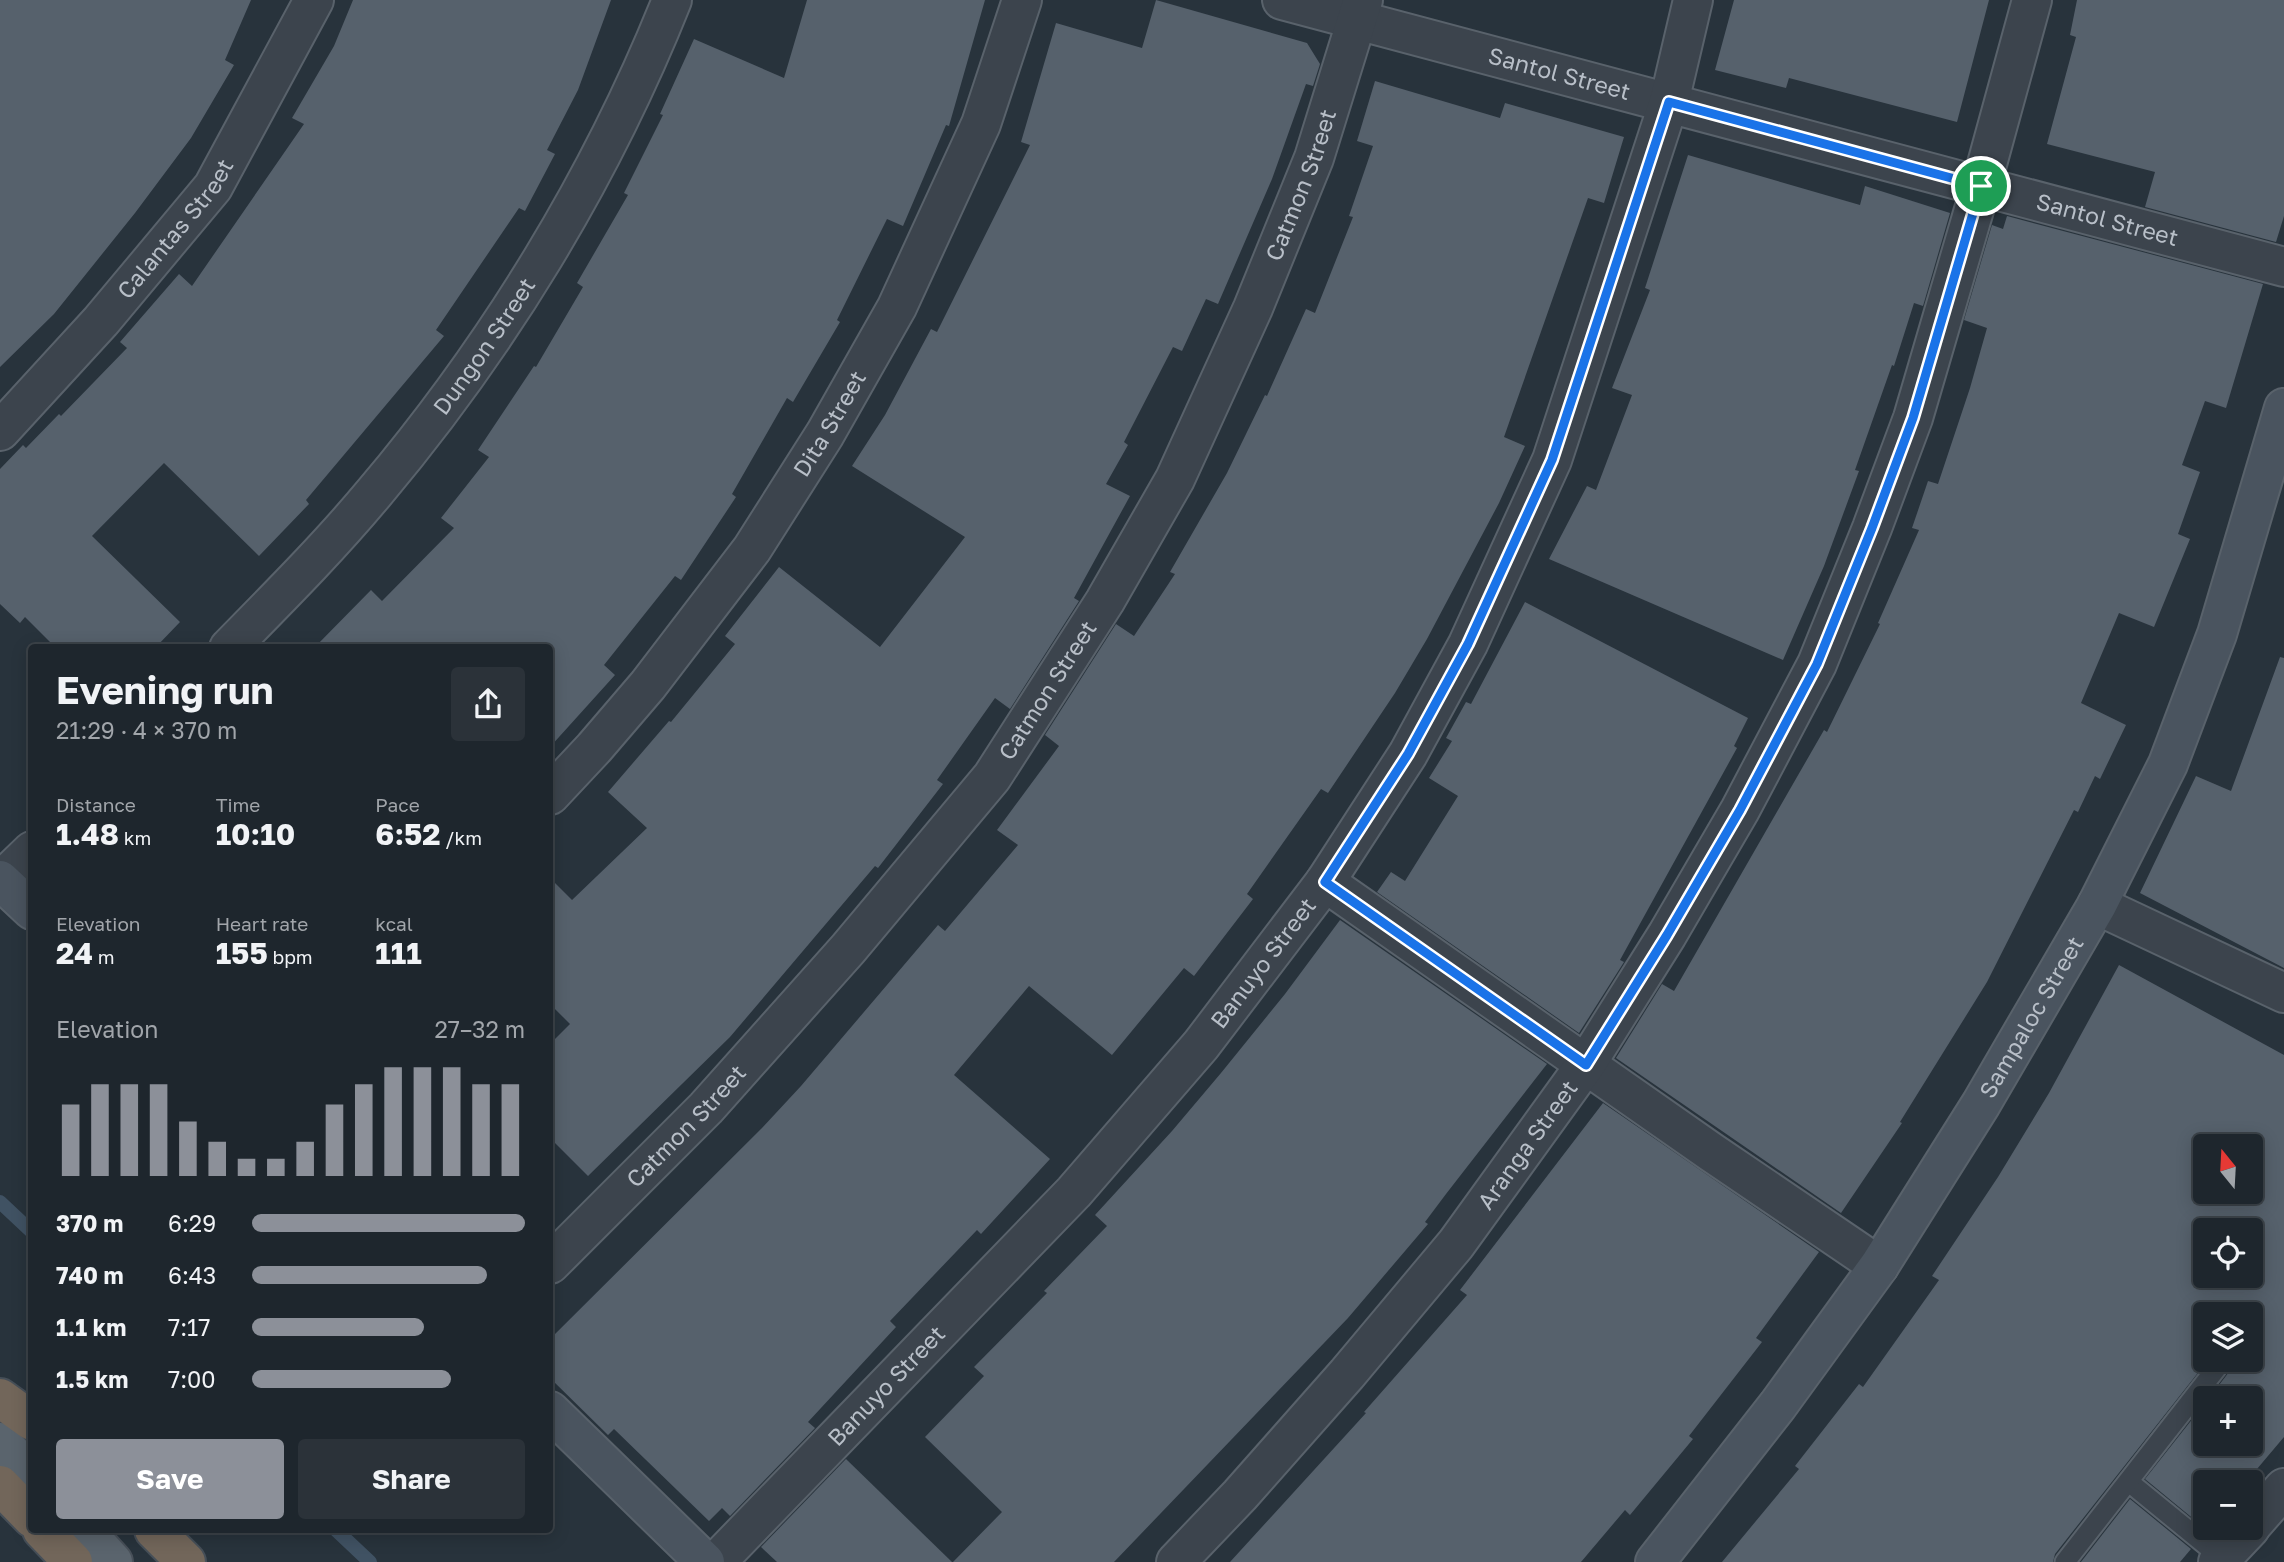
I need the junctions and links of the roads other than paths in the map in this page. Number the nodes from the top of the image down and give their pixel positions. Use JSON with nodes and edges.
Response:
{"nodes":[{"id":1,"x":314,"y":0,"type":"edge"},
{"id":2,"x":672,"y":0,"type":"edge"},
{"id":3,"x":1023,"y":0,"type":"edge"},
{"id":4,"x":1282,"y":0,"type":"edge"},
{"id":5,"x":1693,"y":0,"type":"edge"},
{"id":6,"x":2032,"y":0,"type":"edge"},
{"id":7,"x":1361,"y":10,"type":"edge"},
{"id":8,"x":1669,"y":102,"type":"junction"},
{"id":9,"x":1981,"y":186,"type":"junction"},
{"id":10,"x":2284,"y":267,"type":"edge"},
{"id":11,"x":2284,"y":408,"type":"edge"},
{"id":12,"x":0,"y":431,"type":"edge"},
{"id":13,"x":233,"y":644,"type":"edge"},
{"id":14,"x":553,"y":792,"type":"edge"},
{"id":15,"x":28,"y":855,"type":"edge"},
{"id":16,"x":1,"y":880,"type":"edge"},
{"id":17,"x":1325,"y":882,"type":"junction"},
{"id":18,"x":2096,"y":905,"type":"junction"},
{"id":19,"x":28,"y":906,"type":"edge"},
{"id":20,"x":2284,"y":993,"type":"edge"},
{"id":21,"x":1586,"y":1065,"type":"junction"},
{"id":22,"x":553,"y":1261,"type":"edge"},
{"id":23,"x":1879,"y":1266,"type":"junction"},
{"id":24,"x":2214,"y":1372,"type":"edge"},
{"id":25,"x":0,"y":1398,"type":"edge"},
{"id":26,"x":553,"y":1414,"type":"edge"},
{"id":27,"x":28,"y":1418,"type":"edge"},
{"id":28,"x":0,"y":1442,"type":"edge"},
{"id":29,"x":28,"y":1469,"type":"edge"},
{"id":30,"x":2129,"y":1482,"type":"junction"},
{"id":31,"x":0,"y":1485,"type":"edge"},
{"id":32,"x":2284,"y":1488,"type":"edge"},
{"id":33,"x":2263,"y":1512,"type":"edge"},
{"id":34,"x":28,"y":1514,"type":"edge"},
{"id":35,"x":45,"y":1533,"type":"edge"},
{"id":36,"x":87,"y":1533,"type":"edge"},
{"id":37,"x":157,"y":1533,"type":"edge"},
{"id":38,"x":2238,"y":1540,"type":"edge"},
{"id":39,"x":2220,"y":1560,"type":"edge"},
{"id":40,"x":73,"y":1562,"type":"edge"},
{"id":41,"x":113,"y":1562,"type":"edge"},
{"id":42,"x":186,"y":1562,"type":"edge"},
{"id":43,"x":705,"y":1562,"type":"edge"},
{"id":44,"x":716,"y":1562,"type":"edge"},
{"id":45,"x":1176,"y":1562,"type":"edge"},
{"id":46,"x":1655,"y":1562,"type":"edge"},
{"id":47,"x":2065,"y":1562,"type":"edge"}],
"edges":[{"from":1,"to":12,"type":"street","name":"Calantas Street"},
{"from":2,"to":13,"type":"street","name":"Dungon Street"},
{"from":3,"to":14,"type":"street","name":"Dita Street"},
{"from":4,"to":7,"type":"street","name":"Santol Street"},
{"from":5,"to":8,"type":"street","name":"Banuyo Street"},
{"from":6,"to":9,"type":"street","name":"Aranga Street"},
{"from":7,"to":8,"type":"street","name":"Santol Street"},
{"from":7,"to":22,"type":"street","name":"Catmon Street"},
{"from":8,"to":9,"type":"street","name":"Santol Street"},
{"from":8,"to":17,"type":"street","name":"Banuyo Street"},
{"from":9,"to":10,"type":"street","name":"Santol Street"},
{"from":9,"to":21,"type":"street","name":"Aranga Street"},
{"from":11,"to":18,"type":"street","name":"Sampaloc Street"},
{"from":15,"to":16,"type":"street"},
{"from":16,"to":19,"type":"street"},
{"from":17,"to":21,"type":"street"},
{"from":17,"to":44,"type":"street","name":"Banuyo Street"},
{"from":18,"to":20,"type":"street"},
{"from":18,"to":23,"type":"street","name":"Sampaloc Street"},
{"from":21,"to":23,"type":"street"},
{"from":21,"to":45,"type":"street","name":"Aranga Street"},
{"from":23,"to":46,"type":"street","name":"Sampaloc Street"},
{"from":24,"to":30,"type":"lane"},
{"from":25,"to":27,"type":"highway"},
{"from":26,"to":43,"type":"street"},
{"from":28,"to":29,"type":"main road"},
{"from":30,"to":39,"type":"lane"},
{"from":30,"to":47,"type":"lane"},
{"from":31,"to":34,"type":"highway"},
{"from":32,"to":33,"type":"street"},
{"from":35,"to":40,"type":"highway"},
{"from":36,"to":41,"type":"main road"},
{"from":37,"to":42,"type":"highway"},
{"from":38,"to":39,"type":"street"}]}
